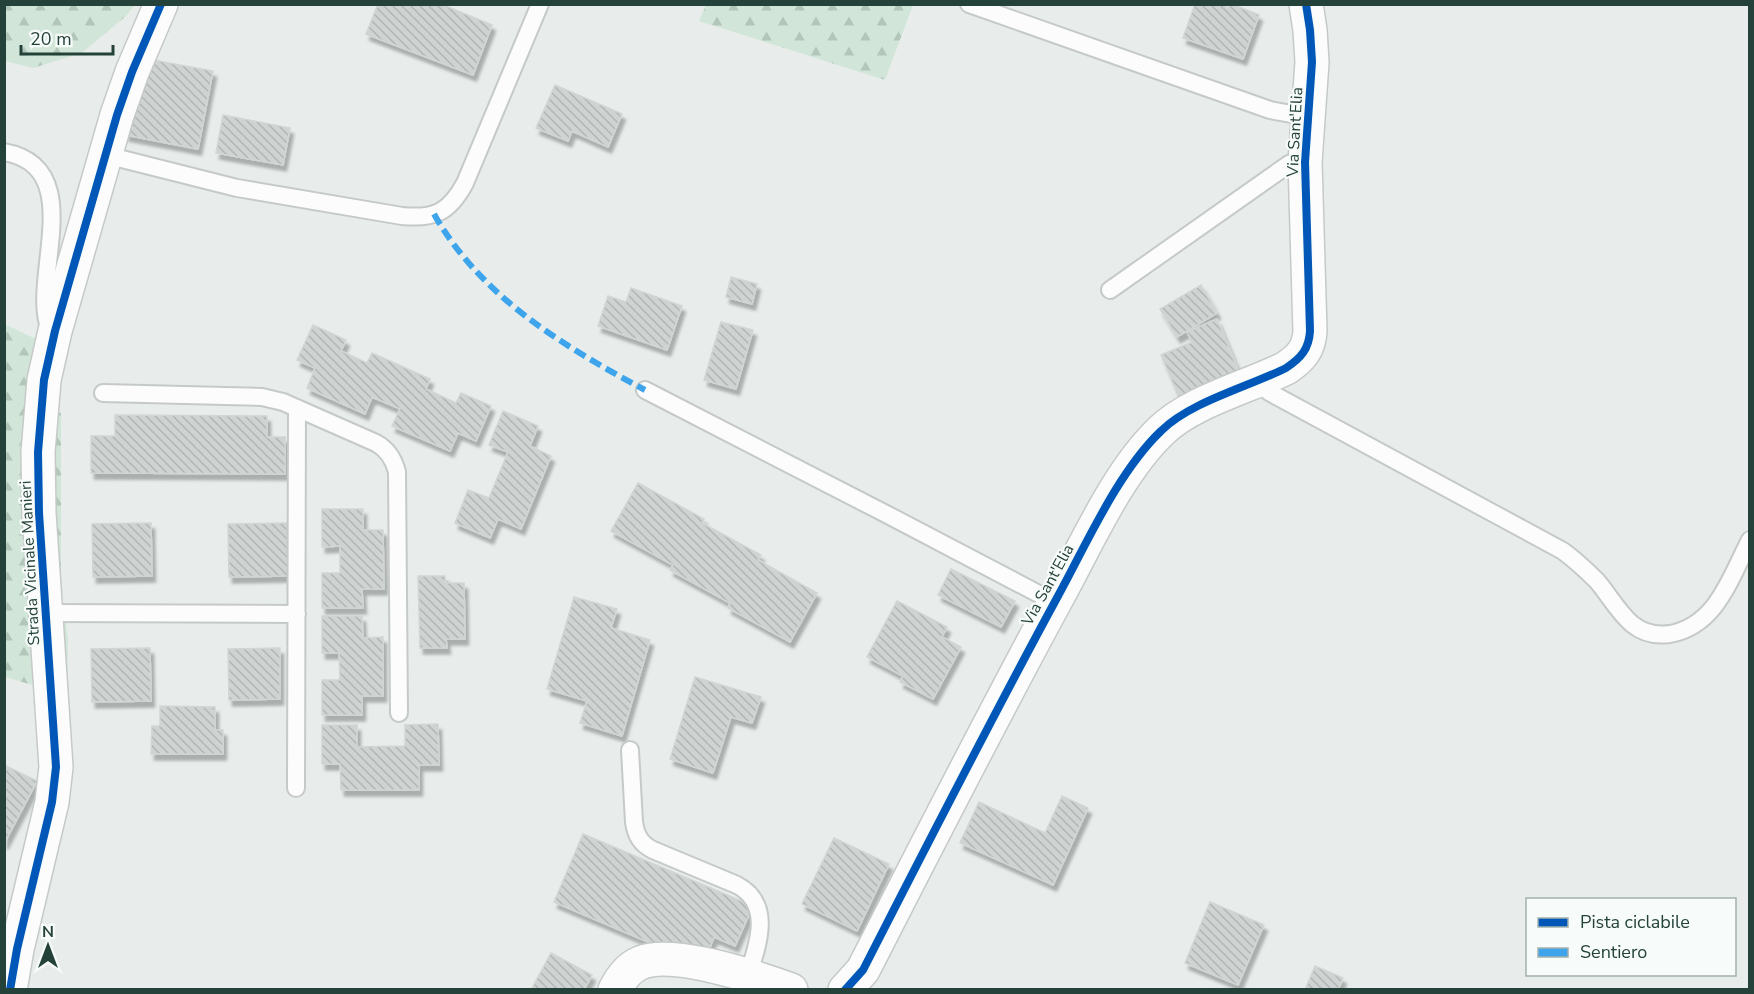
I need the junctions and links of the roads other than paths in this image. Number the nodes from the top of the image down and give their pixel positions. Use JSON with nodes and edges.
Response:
{"nodes":[{"id":1,"x":161,"y":4,"type":"edge"},
{"id":2,"x":540,"y":4,"type":"edge"},
{"id":3,"x":969,"y":4,"type":"edge"},
{"id":4,"x":1305,"y":4,"type":"edge"},
{"id":5,"x":1308,"y":117,"type":"junction"},
{"id":6,"x":4,"y":152,"type":"edge"},
{"id":7,"x":106,"y":155,"type":"junction"},
{"id":8,"x":1305,"y":162,"type":"junction"},
{"id":9,"x":1110,"y":290,"type":"dead end"},
{"id":10,"x":55,"y":331,"type":"junction"},
{"id":11,"x":1261,"y":380,"type":"junction"},
{"id":12,"x":645,"y":390,"type":"dead end"},
{"id":13,"x":103,"y":393,"type":"dead end"},
{"id":14,"x":297,"y":408,"type":"junction"},
{"id":15,"x":1749,"y":540,"type":"edge"},
{"id":16,"x":1054,"y":602,"type":"junction"},
{"id":17,"x":45,"y":613,"type":"junction"},
{"id":18,"x":297,"y":614,"type":"junction"},
{"id":19,"x":399,"y":713,"type":"dead end"},
{"id":20,"x":630,"y":750,"type":"dead end"},
{"id":21,"x":296,"y":788,"type":"dead end"},
{"id":22,"x":748,"y":975,"type":"junction"},
{"id":23,"x":10,"y":990,"type":"edge"},
{"id":24,"x":615,"y":990,"type":"edge"},
{"id":25,"x":791,"y":990,"type":"edge"},
{"id":26,"x":845,"y":990,"type":"edge"}],
"edges":[{"from":1,"to":7,"type":"street","name":"Strada Vicinale Manieri"},
{"from":2,"to":7,"type":"lane"},
{"from":3,"to":5,"type":"lane"},
{"from":4,"to":5,"type":"street","name":"Via Sant'Elia"},
{"from":5,"to":8,"type":"street","name":"Via Sant'Elia"},
{"from":6,"to":10,"type":"lane"},
{"from":7,"to":10,"type":"street","name":"Strada Vicinale Manieri"},
{"from":8,"to":9,"type":"lane"},
{"from":8,"to":11,"type":"street","name":"Via Sant'Elia"},
{"from":10,"to":17,"type":"street","name":"Strada Vicinale Manieri"},
{"from":11,"to":15,"type":"lane"},
{"from":11,"to":16,"type":"street","name":"Via Sant'Elia"},
{"from":12,"to":16,"type":"lane"},
{"from":13,"to":14,"type":"lane"},
{"from":14,"to":18,"type":"lane"},
{"from":14,"to":19,"type":"lane"},
{"from":16,"to":26,"type":"street","name":"Via Sant'Elia"},
{"from":17,"to":18,"type":"lane"},
{"from":17,"to":23,"type":"street","name":"Strada Vicinale Manieri"},
{"from":18,"to":21,"type":"lane"},
{"from":20,"to":22,"type":"lane"},
{"from":22,"to":24,"type":"street"},
{"from":22,"to":25,"type":"street"}]}
